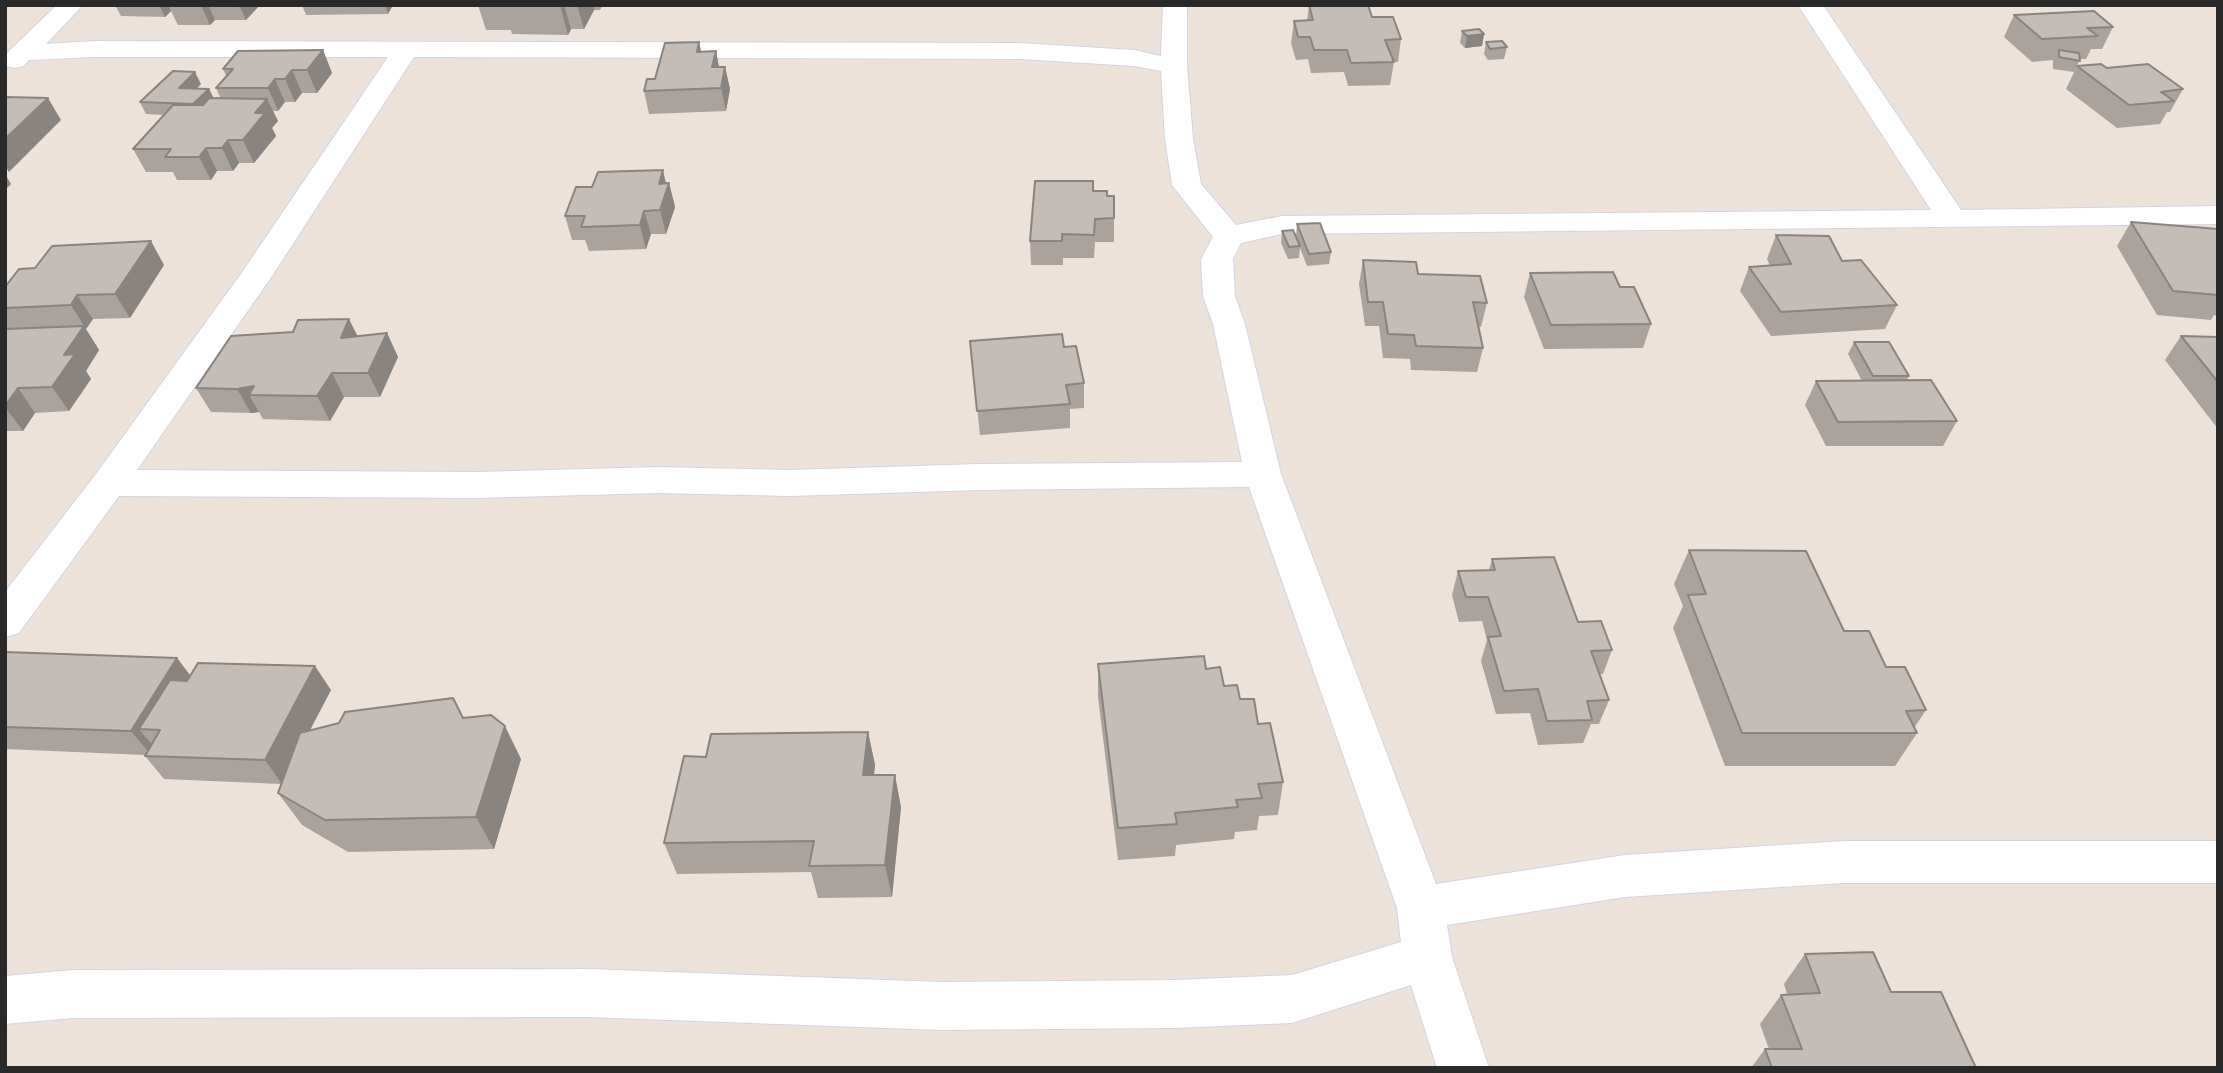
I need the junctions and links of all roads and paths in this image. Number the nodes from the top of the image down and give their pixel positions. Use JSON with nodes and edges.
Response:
{"nodes":[{"id":1,"x":71,"y":5,"type":"edge"},
{"id":2,"x":1175,"y":5,"type":"edge"},
{"id":3,"x":1810,"y":5,"type":"edge"},
{"id":4,"x":405,"y":51,"type":"junction"},
{"id":5,"x":13,"y":61,"type":"edge"},
{"id":6,"x":1174,"y":66,"type":"junction"},
{"id":7,"x":2218,"y":215,"type":"edge"},
{"id":8,"x":1952,"y":219,"type":"junction"},
{"id":9,"x":1229,"y":236,"type":"junction"},
{"id":10,"x":1263,"y":474,"type":"junction"},
{"id":11,"x":109,"y":483,"type":"junction"},
{"id":12,"x":5,"y":622,"type":"edge"},
{"id":13,"x":2218,"y":862,"type":"edge"},
{"id":14,"x":1421,"y":908,"type":"junction"},
{"id":15,"x":1427,"y":957,"type":"junction"},
{"id":16,"x":5,"y":1000,"type":"edge"},
{"id":17,"x":1463,"y":1068,"type":"edge"}],
"edges":[{"from":1,"to":5,"type":"street"},
{"from":2,"to":6,"type":"street"},
{"from":3,"to":8,"type":"street"},
{"from":4,"to":5,"type":"street"},
{"from":4,"to":6,"type":"street"},
{"from":4,"to":11,"type":"street"},
{"from":6,"to":9,"type":"street"},
{"from":7,"to":8,"type":"street"},
{"from":8,"to":9,"type":"street"},
{"from":9,"to":10,"type":"street"},
{"from":10,"to":11,"type":"street"},
{"from":10,"to":14,"type":"street"},
{"from":11,"to":12,"type":"street"},
{"from":13,"to":14,"type":"street"},
{"from":14,"to":15,"type":"street"},
{"from":15,"to":16,"type":"street"},
{"from":15,"to":17,"type":"street"}]}
